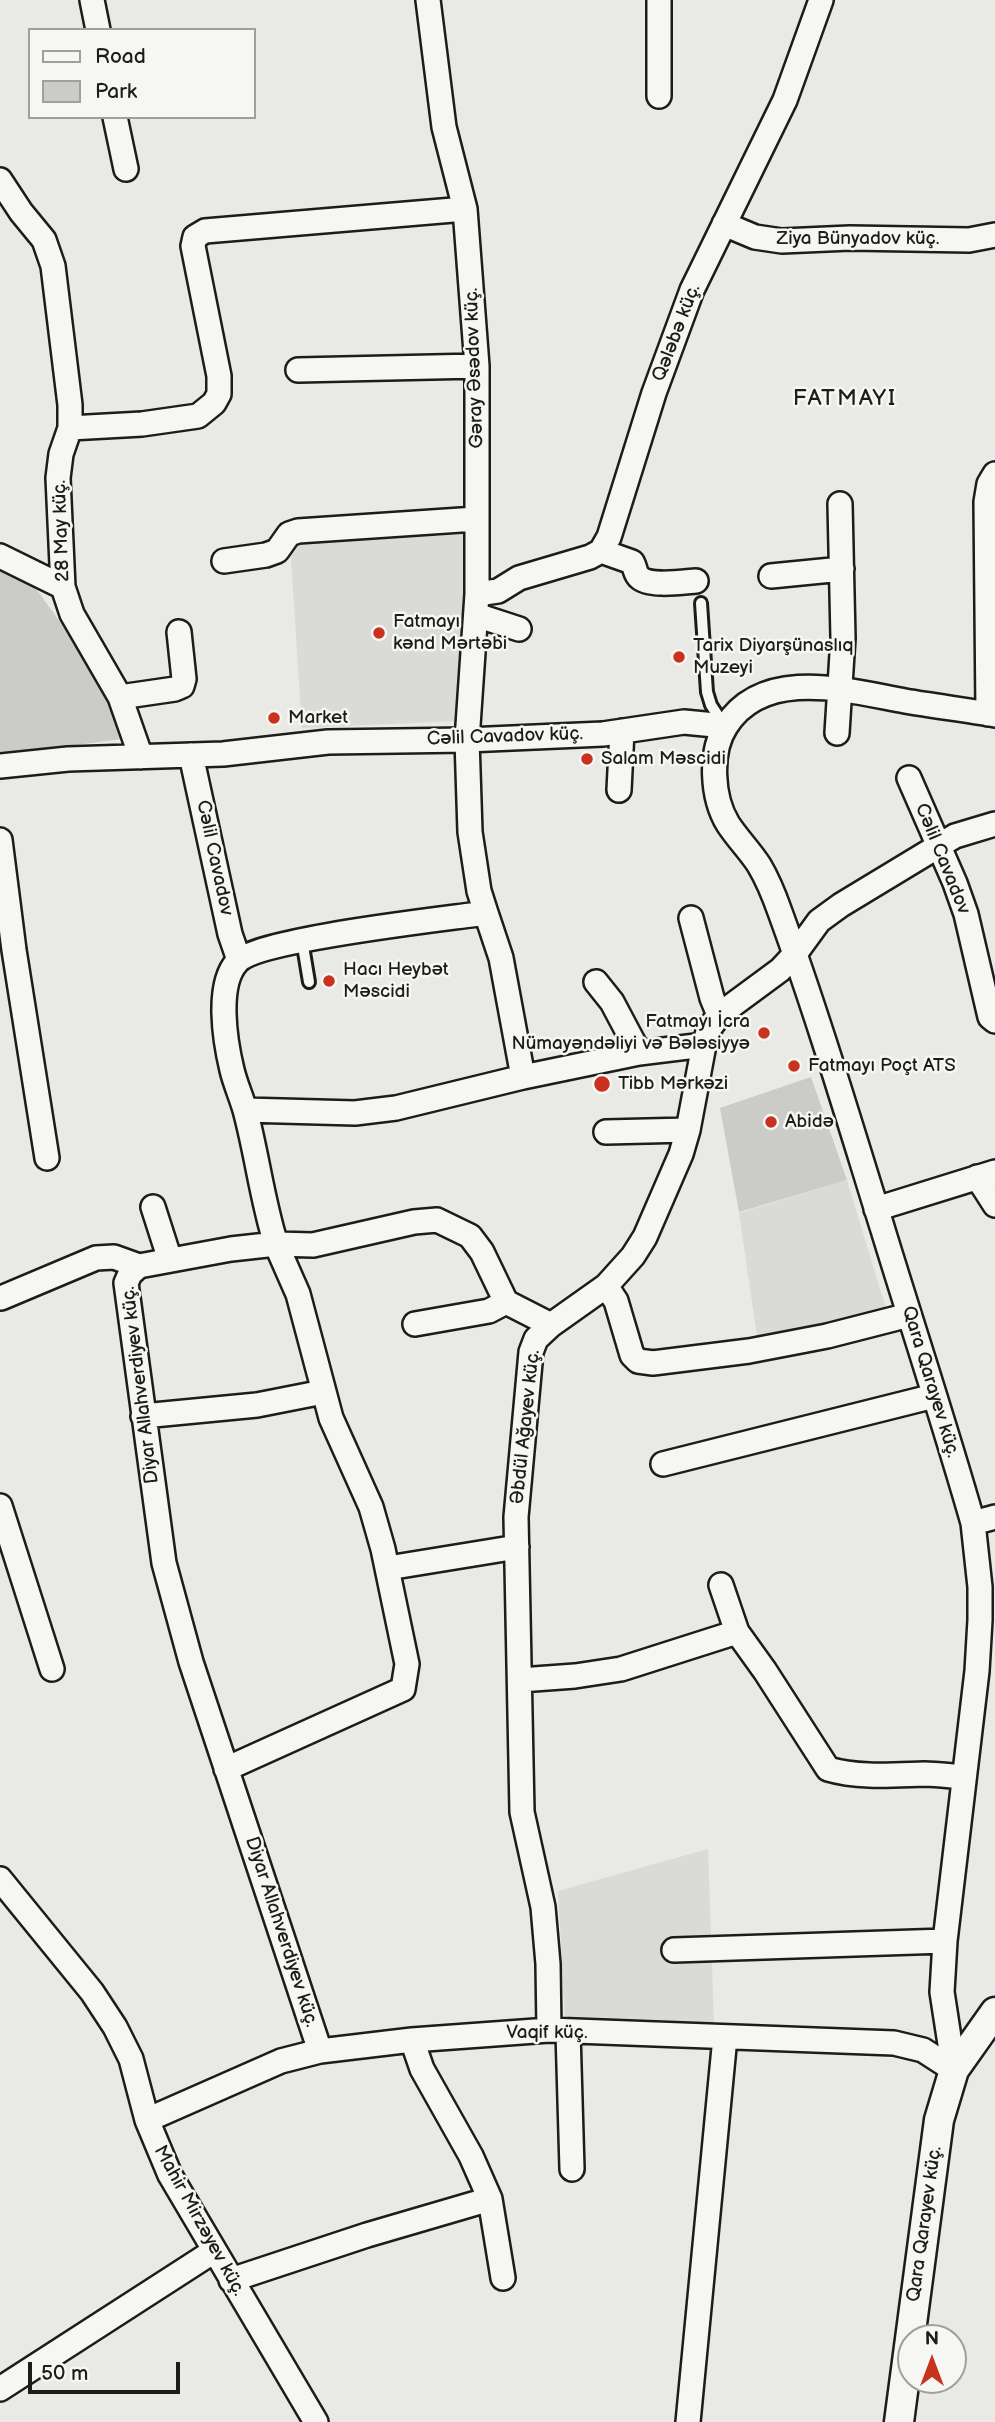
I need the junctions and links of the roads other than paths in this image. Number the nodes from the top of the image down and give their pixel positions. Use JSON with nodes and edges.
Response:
{"nodes":[{"id":1,"x":92,"y":0,"type":"edge"},
{"id":2,"x":428,"y":0,"type":"edge"},
{"id":3,"x":659,"y":0,"type":"edge"},
{"id":4,"x":821,"y":0,"type":"edge"},
{"id":5,"x":98,"y":28,"type":"edge"},
{"id":6,"x":659,"y":96,"type":"dead end"},
{"id":7,"x":116,"y":119,"type":"edge"},
{"id":8,"x":126,"y":169,"type":"dead end"},
{"id":9,"x":0,"y":180,"type":"edge"},
{"id":10,"x":466,"y":209,"type":"junction"},
{"id":11,"x":724,"y":224,"type":"junction"},
{"id":12,"x":995,"y":235,"type":"edge"},
{"id":13,"x":477,"y":366,"type":"junction"},
{"id":14,"x":298,"y":370,"type":"dead end"},
{"id":15,"x":70,"y":428,"type":"junction"},
{"id":16,"x":995,"y":474,"type":"edge"},
{"id":17,"x":840,"y":504,"type":"dead end"},
{"id":18,"x":476,"y":519,"type":"junction"},
{"id":19,"x":601,"y":551,"type":"junction"},
{"id":20,"x":0,"y":556,"type":"edge"},
{"id":21,"x":224,"y":561,"type":"dead end"},
{"id":22,"x":842,"y":569,"type":"junction"},
{"id":23,"x":771,"y":576,"type":"dead end"},
{"id":24,"x":696,"y":581,"type":"dead end"},
{"id":25,"x":63,"y":587,"type":"junction"},
{"id":26,"x":701,"y":603,"type":"dead end"},
{"id":27,"x":476,"y":604,"type":"junction"},
{"id":28,"x":519,"y":629,"type":"dead end"},
{"id":29,"x":179,"y":632,"type":"dead end"},
{"id":30,"x":838,"y":688,"type":"junction"},
{"id":31,"x":120,"y":696,"type":"junction"},
{"id":32,"x":992,"y":714,"type":"edge"},
{"id":33,"x":725,"y":726,"type":"junction"},
{"id":34,"x":622,"y":731,"type":"junction"},
{"id":35,"x":837,"y":733,"type":"dead end"},
{"id":36,"x":467,"y":740,"type":"junction"},
{"id":37,"x":191,"y":755,"type":"junction"},
{"id":38,"x":141,"y":757,"type":"junction"},
{"id":39,"x":0,"y":766,"type":"edge"},
{"id":40,"x":909,"y":778,"type":"dead end"},
{"id":41,"x":619,"y":790,"type":"dead end"},
{"id":42,"x":995,"y":824,"type":"edge"},
{"id":43,"x":0,"y":840,"type":"edge"},
{"id":44,"x":938,"y":846,"type":"junction"},
{"id":45,"x":486,"y":913,"type":"junction"},
{"id":46,"x":691,"y":918,"type":"dead end"},
{"id":47,"x":302,"y":940,"type":"junction"},
{"id":48,"x":7,"y":951,"type":"edge"},
{"id":49,"x":795,"y":954,"type":"junction"},
{"id":50,"x":239,"y":960,"type":"junction"},
{"id":51,"x":309,"y":982,"type":"dead end"},
{"id":52,"x":596,"y":982,"type":"dead end"},
{"id":53,"x":719,"y":1015,"type":"junction"},
{"id":54,"x":995,"y":1021,"type":"edge"},
{"id":55,"x":704,"y":1045,"type":"junction"},
{"id":56,"x":639,"y":1053,"type":"junction"},
{"id":57,"x":523,"y":1077,"type":"junction"},
{"id":58,"x":245,"y":1110,"type":"junction"},
{"id":59,"x":688,"y":1130,"type":"junction"},
{"id":60,"x":607,"y":1132,"type":"dead end"},
{"id":61,"x":47,"y":1158,"type":"dead end"},
{"id":62,"x":986,"y":1175,"type":"edge"},
{"id":63,"x":995,"y":1205,"type":"edge"},
{"id":64,"x":153,"y":1207,"type":"dead end"},
{"id":65,"x":876,"y":1209,"type":"junction"},
{"id":66,"x":276,"y":1244,"type":"junction"},
{"id":67,"x":170,"y":1260,"type":"junction"},
{"id":68,"x":139,"y":1266,"type":"junction"},
{"id":69,"x":606,"y":1286,"type":"junction"},
{"id":70,"x":1,"y":1298,"type":"edge"},
{"id":71,"x":506,"y":1302,"type":"junction"},
{"id":72,"x":909,"y":1315,"type":"junction"},
{"id":73,"x":415,"y":1324,"type":"dead end"},
{"id":74,"x":551,"y":1325,"type":"junction"},
{"id":75,"x":323,"y":1392,"type":"junction"},
{"id":76,"x":934,"y":1396,"type":"junction"},
{"id":77,"x":143,"y":1416,"type":"junction"},
{"id":78,"x":663,"y":1464,"type":"dead end"},
{"id":79,"x":1,"y":1511,"type":"edge"},
{"id":80,"x":984,"y":1520,"type":"edge"},
{"id":81,"x":517,"y":1547,"type":"junction"},
{"id":82,"x":388,"y":1568,"type":"junction"},
{"id":83,"x":721,"y":1586,"type":"dead end"},
{"id":84,"x":737,"y":1632,"type":"junction"},
{"id":85,"x":52,"y":1669,"type":"dead end"},
{"id":86,"x":520,"y":1680,"type":"junction"},
{"id":87,"x":226,"y":1769,"type":"junction"},
{"id":88,"x":963,"y":1777,"type":"junction"},
{"id":89,"x":5,"y":1893,"type":"edge"},
{"id":90,"x":945,"y":1941,"type":"junction"},
{"id":91,"x":674,"y":1950,"type":"dead end"},
{"id":92,"x":995,"y":2012,"type":"edge"},
{"id":93,"x":558,"y":2031,"type":"junction"},
{"id":94,"x":725,"y":2037,"type":"junction"},
{"id":95,"x":412,"y":2039,"type":"junction"},
{"id":96,"x":320,"y":2051,"type":"junction"},
{"id":97,"x":954,"y":2070,"type":"junction"},
{"id":98,"x":147,"y":2120,"type":"junction"},
{"id":99,"x":572,"y":2169,"type":"dead end"},
{"id":100,"x":490,"y":2199,"type":"junction"},
{"id":101,"x":214,"y":2250,"type":"junction"},
{"id":102,"x":503,"y":2278,"type":"dead end"},
{"id":103,"x":231,"y":2280,"type":"junction"},
{"id":104,"x":0,"y":2389,"type":"edge"},
{"id":105,"x":316,"y":2422,"type":"edge"},
{"id":106,"x":688,"y":2422,"type":"edge"},
{"id":107,"x":899,"y":2422,"type":"edge"}],
"edges":[{"from":1,"to":5,"type":"street"},
{"from":2,"to":10,"type":"street","name":"Gəray Əsədov küç."},
{"from":3,"to":6,"type":"street"},
{"from":4,"to":11,"type":"street","name":"Qələbə küç."},
{"from":7,"to":8,"type":"street"},
{"from":9,"to":15,"type":"street","name":"28 May küç."},
{"from":10,"to":13,"type":"street","name":"Gəray Əsədov küç."},
{"from":10,"to":15,"type":"street"},
{"from":11,"to":12,"type":"street","name":"Ziya Bünyadov küç."},
{"from":11,"to":19,"type":"street","name":"Qələbə küç."},
{"from":13,"to":14,"type":"street"},
{"from":13,"to":18,"type":"street","name":"Gəray Əsədov küç."},
{"from":15,"to":25,"type":"street","name":"28 May küç."},
{"from":16,"to":32,"type":"street"},
{"from":17,"to":22,"type":"street"},
{"from":18,"to":21,"type":"street"},
{"from":18,"to":27,"type":"street","name":"Gəray Əsədov küç."},
{"from":19,"to":24,"type":"street"},
{"from":19,"to":27,"type":"street"},
{"from":20,"to":25,"type":"street"},
{"from":22,"to":23,"type":"street"},
{"from":22,"to":30,"type":"street"},
{"from":25,"to":31,"type":"street","name":"28 May küç."},
{"from":26,"to":33,"type":"lane"},
{"from":27,"to":28,"type":"street"},
{"from":27,"to":36,"type":"street","name":"Gəray Əsədov küç."},
{"from":29,"to":31,"type":"street"},
{"from":30,"to":32,"type":"street"},
{"from":30,"to":33,"type":"street"},
{"from":30,"to":35,"type":"street"},
{"from":31,"to":38,"type":"street","name":"28 May küç."},
{"from":33,"to":34,"type":"street","name":"Cəlil Cavadov küç."},
{"from":33,"to":49,"type":"street","name":"Qara Qarayev küç."},
{"from":34,"to":36,"type":"street","name":"Cəlil Cavadov küç."},
{"from":34,"to":41,"type":"street"},
{"from":36,"to":37,"type":"street","name":"Cəlil Cavadov küç."},
{"from":36,"to":45,"type":"street"},
{"from":37,"to":38,"type":"street","name":"Cəlil Cavadov küç."},
{"from":37,"to":50,"type":"street","name":"Cəlil Cavadov"},
{"from":38,"to":39,"type":"street","name":"Cəlil Cavadov küç."},
{"from":40,"to":44,"type":"street","name":"Cəlil Cavadov"},
{"from":42,"to":44,"type":"street","name":"Əbdül Ağayev küç."},
{"from":43,"to":48,"type":"street"},
{"from":44,"to":49,"type":"street","name":"Əbdül Ağayev küç."},
{"from":44,"to":54,"type":"street","name":"Cəlil Cavadov"},
{"from":45,"to":47,"type":"street"},
{"from":45,"to":57,"type":"street"},
{"from":46,"to":53,"type":"street"},
{"from":47,"to":50,"type":"street"},
{"from":47,"to":51,"type":"lane"},
{"from":48,"to":61,"type":"street"},
{"from":49,"to":53,"type":"street","name":"Əbdül Ağayev küç."},
{"from":49,"to":65,"type":"street","name":"Qara Qarayev küç."},
{"from":50,"to":58,"type":"street"},
{"from":52,"to":56,"type":"street"},
{"from":53,"to":55,"type":"street","name":"Əbdül Ağayev küç."},
{"from":55,"to":56,"type":"street"},
{"from":55,"to":59,"type":"street","name":"Əbdül Ağayev küç."},
{"from":56,"to":57,"type":"street"},
{"from":57,"to":58,"type":"street"},
{"from":58,"to":66,"type":"street"},
{"from":59,"to":60,"type":"street"},
{"from":59,"to":69,"type":"street","name":"Əbdül Ağayev küç."},
{"from":62,"to":63,"type":"street"},
{"from":62,"to":65,"type":"street"},
{"from":64,"to":67,"type":"street"},
{"from":65,"to":72,"type":"street","name":"Qara Qarayev küç."},
{"from":66,"to":67,"type":"street","name":"Diyar Allahverdiyev küç."},
{"from":66,"to":71,"type":"street","name":"Diyar Allahverdiyev küç."},
{"from":66,"to":75,"type":"street"},
{"from":67,"to":68,"type":"street","name":"Diyar Allahverdiyev küç."},
{"from":68,"to":70,"type":"street"},
{"from":68,"to":77,"type":"street","name":"Diyar Allahverdiyev küç."},
{"from":69,"to":72,"type":"street"},
{"from":69,"to":74,"type":"street","name":"Əbdül Ağayev küç."},
{"from":71,"to":73,"type":"street"},
{"from":71,"to":74,"type":"street"},
{"from":72,"to":76,"type":"street","name":"Qara Qarayev küç."},
{"from":74,"to":81,"type":"street","name":"Əbdül Ağayev küç."},
{"from":75,"to":77,"type":"street"},
{"from":75,"to":82,"type":"street"},
{"from":76,"to":78,"type":"street"},
{"from":76,"to":80,"type":"street","name":"Qara Qarayev küç."},
{"from":77,"to":87,"type":"street","name":"Diyar Allahverdiyev küç."},
{"from":79,"to":85,"type":"street"},
{"from":80,"to":88,"type":"street","name":"Qara Qarayev küç."},
{"from":81,"to":82,"type":"street"},
{"from":81,"to":86,"type":"street","name":"Əbdül Ağayev küç."},
{"from":82,"to":87,"type":"street"},
{"from":83,"to":84,"type":"street"},
{"from":84,"to":86,"type":"street"},
{"from":84,"to":88,"type":"street"},
{"from":86,"to":93,"type":"street","name":"Əbdül Ağayev küç."},
{"from":87,"to":96,"type":"street","name":"Diyar Allahverdiyev küç."},
{"from":88,"to":90,"type":"street","name":"Qara Qarayev küç."},
{"from":89,"to":98,"type":"street","name":"Mahir Mirzəyev küç."},
{"from":90,"to":91,"type":"street"},
{"from":90,"to":97,"type":"street","name":"Qara Qarayev küç."},
{"from":92,"to":97,"type":"street","name":"Qara Qarayev küç."},
{"from":93,"to":94,"type":"street","name":"Vaqif küç."},
{"from":93,"to":95,"type":"street","name":"Vaqif küç."},
{"from":93,"to":99,"type":"street","name":"Əbdül Ağayev küç."},
{"from":94,"to":97,"type":"street","name":"Vaqif küç."},
{"from":94,"to":106,"type":"street"},
{"from":95,"to":96,"type":"street","name":"Vaqif küç."},
{"from":95,"to":100,"type":"street"},
{"from":96,"to":98,"type":"street","name":"Vaqif küç."},
{"from":97,"to":107,"type":"street","name":"Qara Qarayev küç."},
{"from":98,"to":101,"type":"street","name":"Mahir Mirzəyev küç."},
{"from":100,"to":102,"type":"street"},
{"from":100,"to":103,"type":"street"},
{"from":101,"to":103,"type":"street","name":"Mahir Mirzəyev küç."},
{"from":101,"to":104,"type":"street"},
{"from":103,"to":105,"type":"street","name":"Mahir Mirzəyev küç."}]}
